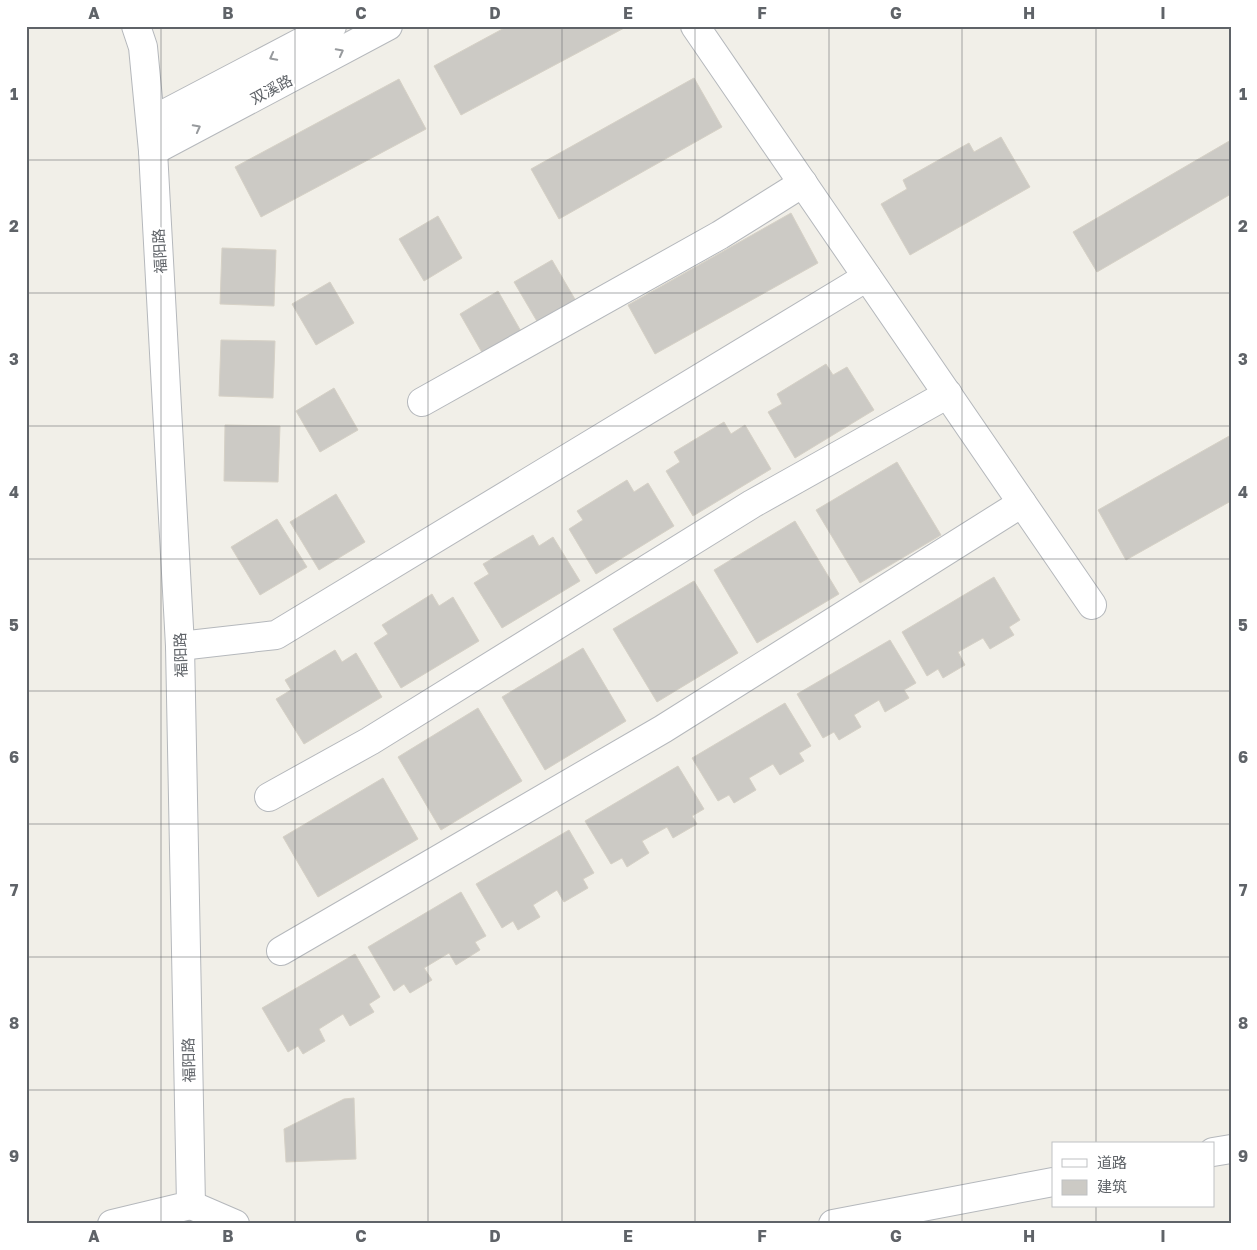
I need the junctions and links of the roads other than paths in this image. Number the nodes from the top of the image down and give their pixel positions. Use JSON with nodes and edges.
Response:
{"nodes":[{"id":1,"x":136,"y":26,"type":"edge"},
{"id":2,"x":332,"y":26,"type":"edge"},
{"id":3,"x":388,"y":26,"type":"edge"},
{"id":4,"x":695,"y":26,"type":"edge"},
{"id":5,"x":151,"y":121,"type":"junction"},
{"id":6,"x":154,"y":151,"type":"junction"},
{"id":7,"x":803,"y":183,"type":"junction"},
{"id":8,"x":867,"y":276,"type":"junction"},
{"id":9,"x":948,"y":394,"type":"junction"},
{"id":10,"x":422,"y":402,"type":"dead end"},
{"id":11,"x":1022,"y":503,"type":"junction"},
{"id":12,"x":1092,"y":605,"type":"dead end"},
{"id":13,"x":180,"y":646,"type":"junction"},
{"id":14,"x":269,"y":797,"type":"dead end"},
{"id":15,"x":281,"y":951,"type":"dead end"},
{"id":16,"x":1231,"y":1149,"type":"edge"},
{"id":17,"x":1214,"y":1152,"type":"edge"},
{"id":18,"x":1052,"y":1182,"type":"edge"},
{"id":19,"x":191,"y":1205,"type":"junction"},
{"id":20,"x":112,"y":1224,"type":"edge"},
{"id":21,"x":235,"y":1224,"type":"edge"},
{"id":22,"x":833,"y":1224,"type":"edge"}],
"edges":[{"from":1,"to":5,"type":"street","name":"福阳路"},
{"from":2,"to":5,"type":"street","name":"双溪路","one_way":true},
{"from":6,"to":3,"type":"street","name":"双溪路","one_way":true},
{"from":4,"to":7,"type":"street"},
{"from":5,"to":6,"type":"street","name":"福阳路"},
{"from":6,"to":13,"type":"street","name":"福阳路"},
{"from":7,"to":8,"type":"street"},
{"from":7,"to":10,"type":"street"},
{"from":8,"to":9,"type":"street"},
{"from":8,"to":13,"type":"street"},
{"from":9,"to":11,"type":"street"},
{"from":9,"to":14,"type":"street"},
{"from":11,"to":12,"type":"street"},
{"from":11,"to":15,"type":"street"},
{"from":13,"to":19,"type":"street","name":"福阳路"},
{"from":16,"to":17,"type":"street"},
{"from":18,"to":22,"type":"street"},
{"from":19,"to":20,"type":"street"},
{"from":19,"to":21,"type":"street"}]}
